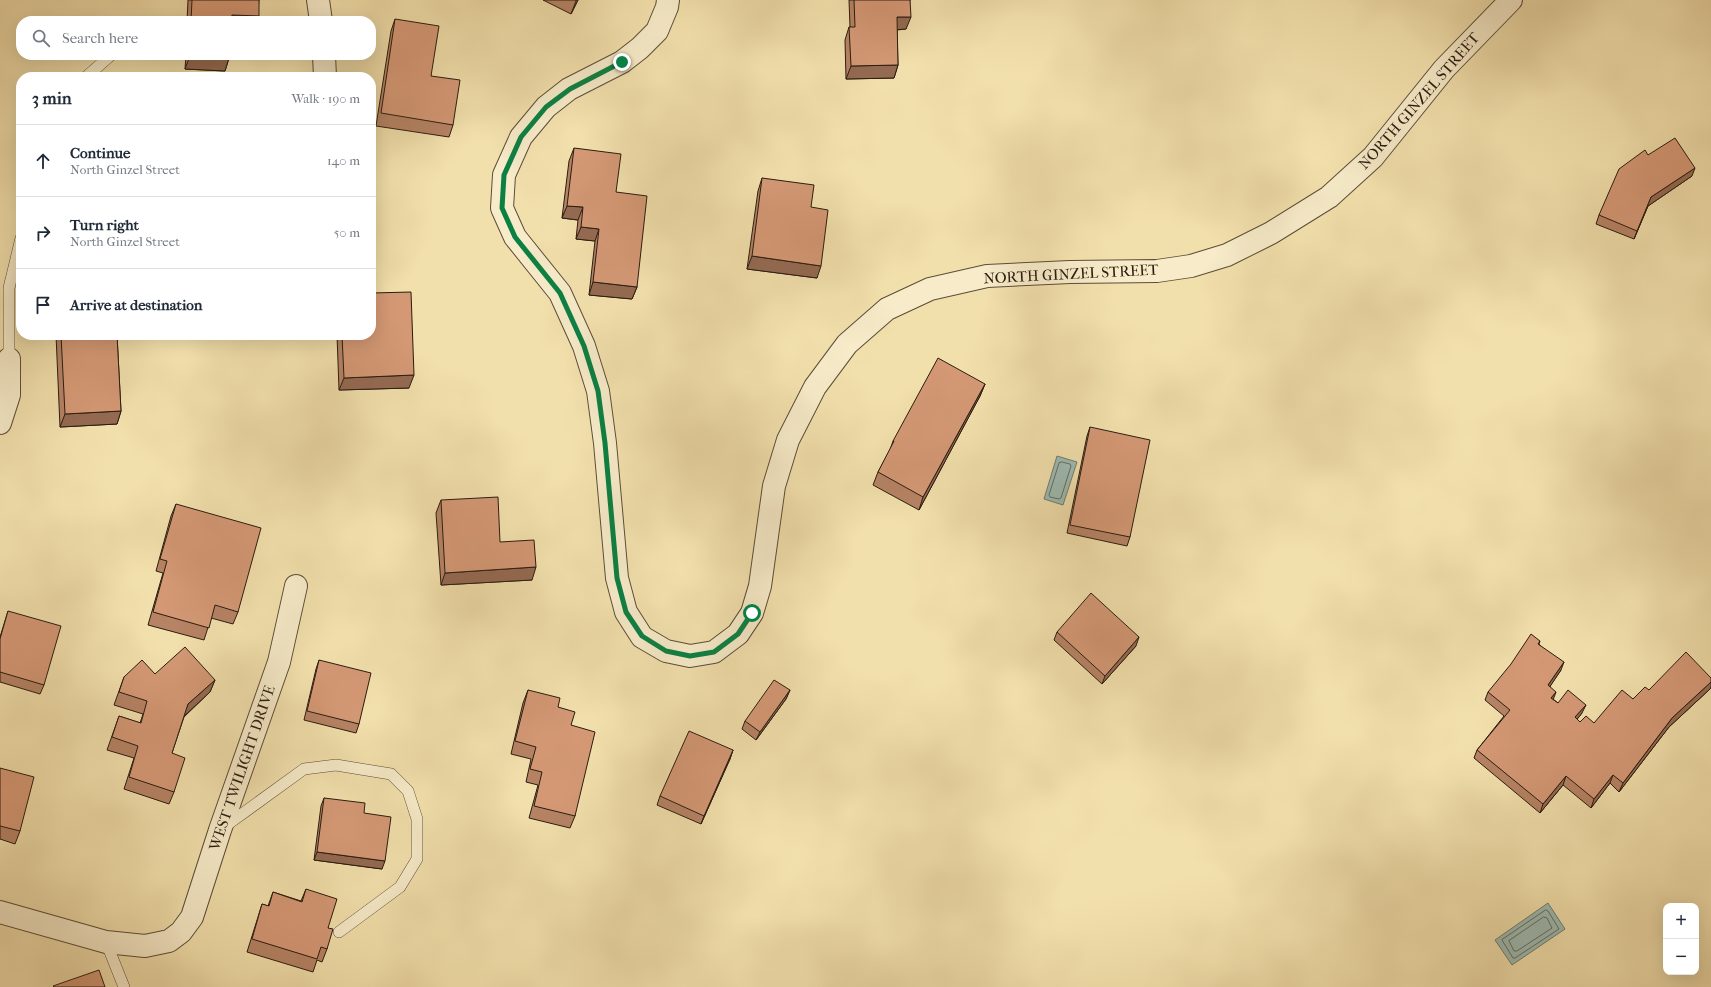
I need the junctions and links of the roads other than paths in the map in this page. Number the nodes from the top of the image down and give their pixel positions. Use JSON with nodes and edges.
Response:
{"nodes":[{"id":1,"x":318,"y":0,"type":"edge"},
{"id":2,"x":668,"y":0,"type":"edge"},
{"id":3,"x":1511,"y":0,"type":"edge"},
{"id":4,"x":320,"y":16,"type":"edge"},
{"id":5,"x":105,"y":60,"type":"edge"},
{"id":6,"x":324,"y":60,"type":"edge"},
{"id":7,"x":92,"y":72,"type":"edge"},
{"id":8,"x":326,"y":72,"type":"edge"},
{"id":9,"x":16,"y":259,"type":"edge"},
{"id":10,"x":9,"y":359,"type":"joint"},
{"id":11,"x":0,"y":423,"type":"edge"},
{"id":12,"x":296,"y":586,"type":"dead end"},
{"id":13,"x":220,"y":830,"type":"junction"},
{"id":14,"x":0,"y":912,"type":"edge"},
{"id":15,"x":339,"y":932,"type":"dead end"},
{"id":16,"x":106,"y":942,"type":"junction"},
{"id":17,"x":124,"y":987,"type":"edge"}],
"edges":[{"from":1,"to":4,"type":"street"},
{"from":2,"to":3,"type":"street","name":"NORTH GINZEL STREET"},
{"from":5,"to":7,"type":"lane"},
{"from":6,"to":8,"type":"street"},
{"from":9,"to":10,"type":"lane"},
{"from":10,"to":11,"type":"street"},
{"from":12,"to":13,"type":"street","name":"WEST TWILIGHT DRIVE"},
{"from":13,"to":15,"type":"lane"},
{"from":13,"to":16,"type":"street","name":"WEST TWILIGHT DRIVE"},
{"from":14,"to":16,"type":"street"},
{"from":16,"to":17,"type":"lane"}]}
